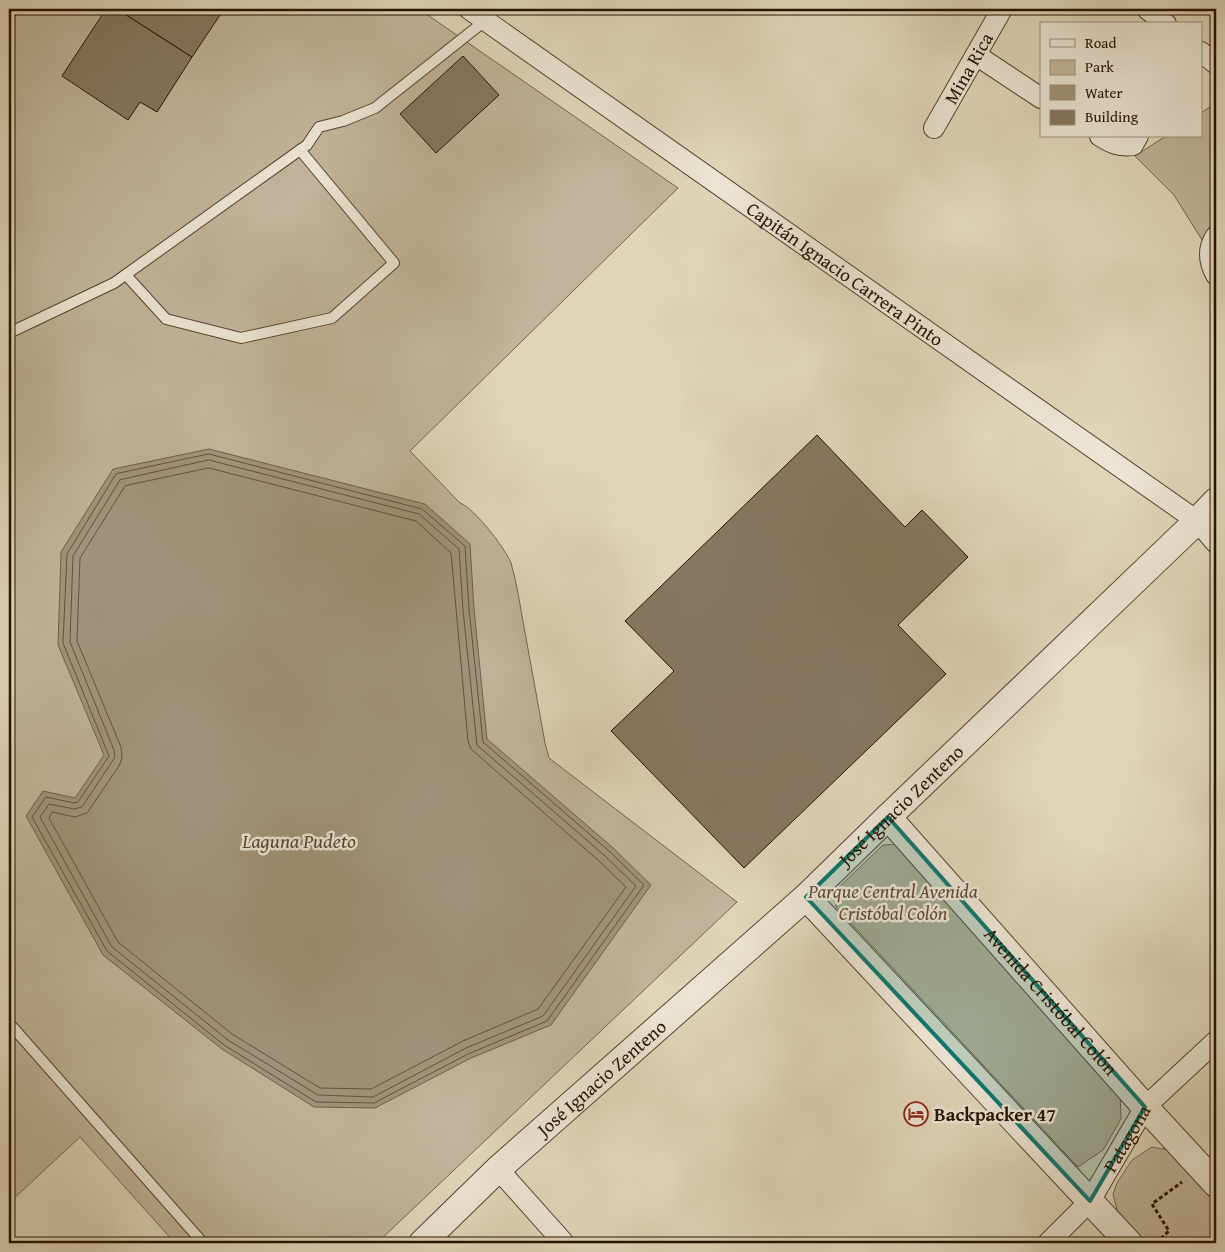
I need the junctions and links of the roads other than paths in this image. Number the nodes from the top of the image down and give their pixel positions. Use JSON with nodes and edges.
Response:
{"nodes":[{"id":1,"x":469,"y":9,"type":"edge"},
{"id":2,"x":1002,"y":9,"type":"edge"},
{"id":3,"x":1148,"y":9,"type":"edge"},
{"id":4,"x":486,"y":20,"type":"junction"},
{"id":5,"x":1164,"y":22,"type":"edge"},
{"id":6,"x":1202,"y":53,"type":"edge"},
{"id":7,"x":976,"y":55,"type":"junction"},
{"id":8,"x":1216,"y":64,"type":"edge"},
{"id":9,"x":1040,"y":97,"type":"edge"},
{"id":10,"x":934,"y":128,"type":"dead end"},
{"id":11,"x":1103,"y":138,"type":"edge"},
{"id":12,"x":1137,"y":138,"type":"edge"},
{"id":13,"x":300,"y":150,"type":"junction"},
{"id":14,"x":1216,"y":236,"type":"edge"},
{"id":15,"x":126,"y":275,"type":"junction"},
{"id":16,"x":1216,"y":275,"type":"edge"},
{"id":17,"x":9,"y":333,"type":"edge"},
{"id":18,"x":1216,"y":501,"type":"edge"},
{"id":19,"x":1197,"y":521,"type":"junction"},
{"id":20,"x":1216,"y":543,"type":"edge"},
{"id":21,"x":888,"y":817,"type":"junction"},
{"id":22,"x":806,"y":897,"type":"junction"},
{"id":23,"x":9,"y":1023,"type":"edge"},
{"id":24,"x":1216,"y":1041,"type":"edge"},
{"id":25,"x":1144,"y":1107,"type":"junction"},
{"id":26,"x":498,"y":1169,"type":"junction"},
{"id":27,"x":1208,"y":1176,"type":"edge"},
{"id":28,"x":1090,"y":1201,"type":"junction"},
{"id":29,"x":203,"y":1243,"type":"edge"},
{"id":30,"x":422,"y":1243,"type":"edge"},
{"id":31,"x":564,"y":1243,"type":"edge"},
{"id":32,"x":1048,"y":1243,"type":"edge"},
{"id":33,"x":1129,"y":1243,"type":"edge"}],
"edges":[{"from":1,"to":4,"type":"street","name":"Capitán Ignacio Carrera Pinto"},
{"from":2,"to":7,"type":"street","name":"Mina Rica"},
{"from":3,"to":5,"type":"street"},
{"from":4,"to":13,"type":"lane"},
{"from":4,"to":19,"type":"street","name":"Capitán Ignacio Carrera Pinto"},
{"from":6,"to":8,"type":"street"},
{"from":7,"to":9,"type":"street"},
{"from":7,"to":10,"type":"street","name":"Mina Rica"},
{"from":11,"to":12,"type":"street"},
{"from":13,"to":15,"type":"lane"},
{"from":13,"to":15,"type":"lane"},
{"from":14,"to":16,"type":"street"},
{"from":15,"to":17,"type":"lane"},
{"from":18,"to":19,"type":"street","name":"José Ignacio Zenteno"},
{"from":19,"to":20,"type":"street","name":"Capitán Ignacio Carrera Pinto"},
{"from":19,"to":21,"type":"street","name":"José Ignacio Zenteno"},
{"from":21,"to":22,"type":"street","name":"José Ignacio Zenteno"},
{"from":21,"to":25,"type":"street","name":"Avenida Cristóbal Colón"},
{"from":22,"to":26,"type":"street","name":"José Ignacio Zenteno"},
{"from":22,"to":28,"type":"street"},
{"from":23,"to":29,"type":"lane"},
{"from":24,"to":25,"type":"street","name":"Patagona"},
{"from":25,"to":27,"type":"street","name":"Avenida Cristóbal Colón"},
{"from":25,"to":28,"type":"street","name":"Patagona"},
{"from":26,"to":30,"type":"street","name":"José Ignacio Zenteno"},
{"from":26,"to":31,"type":"street"},
{"from":28,"to":32,"type":"street","name":"Patagona"},
{"from":28,"to":33,"type":"street"}]}
